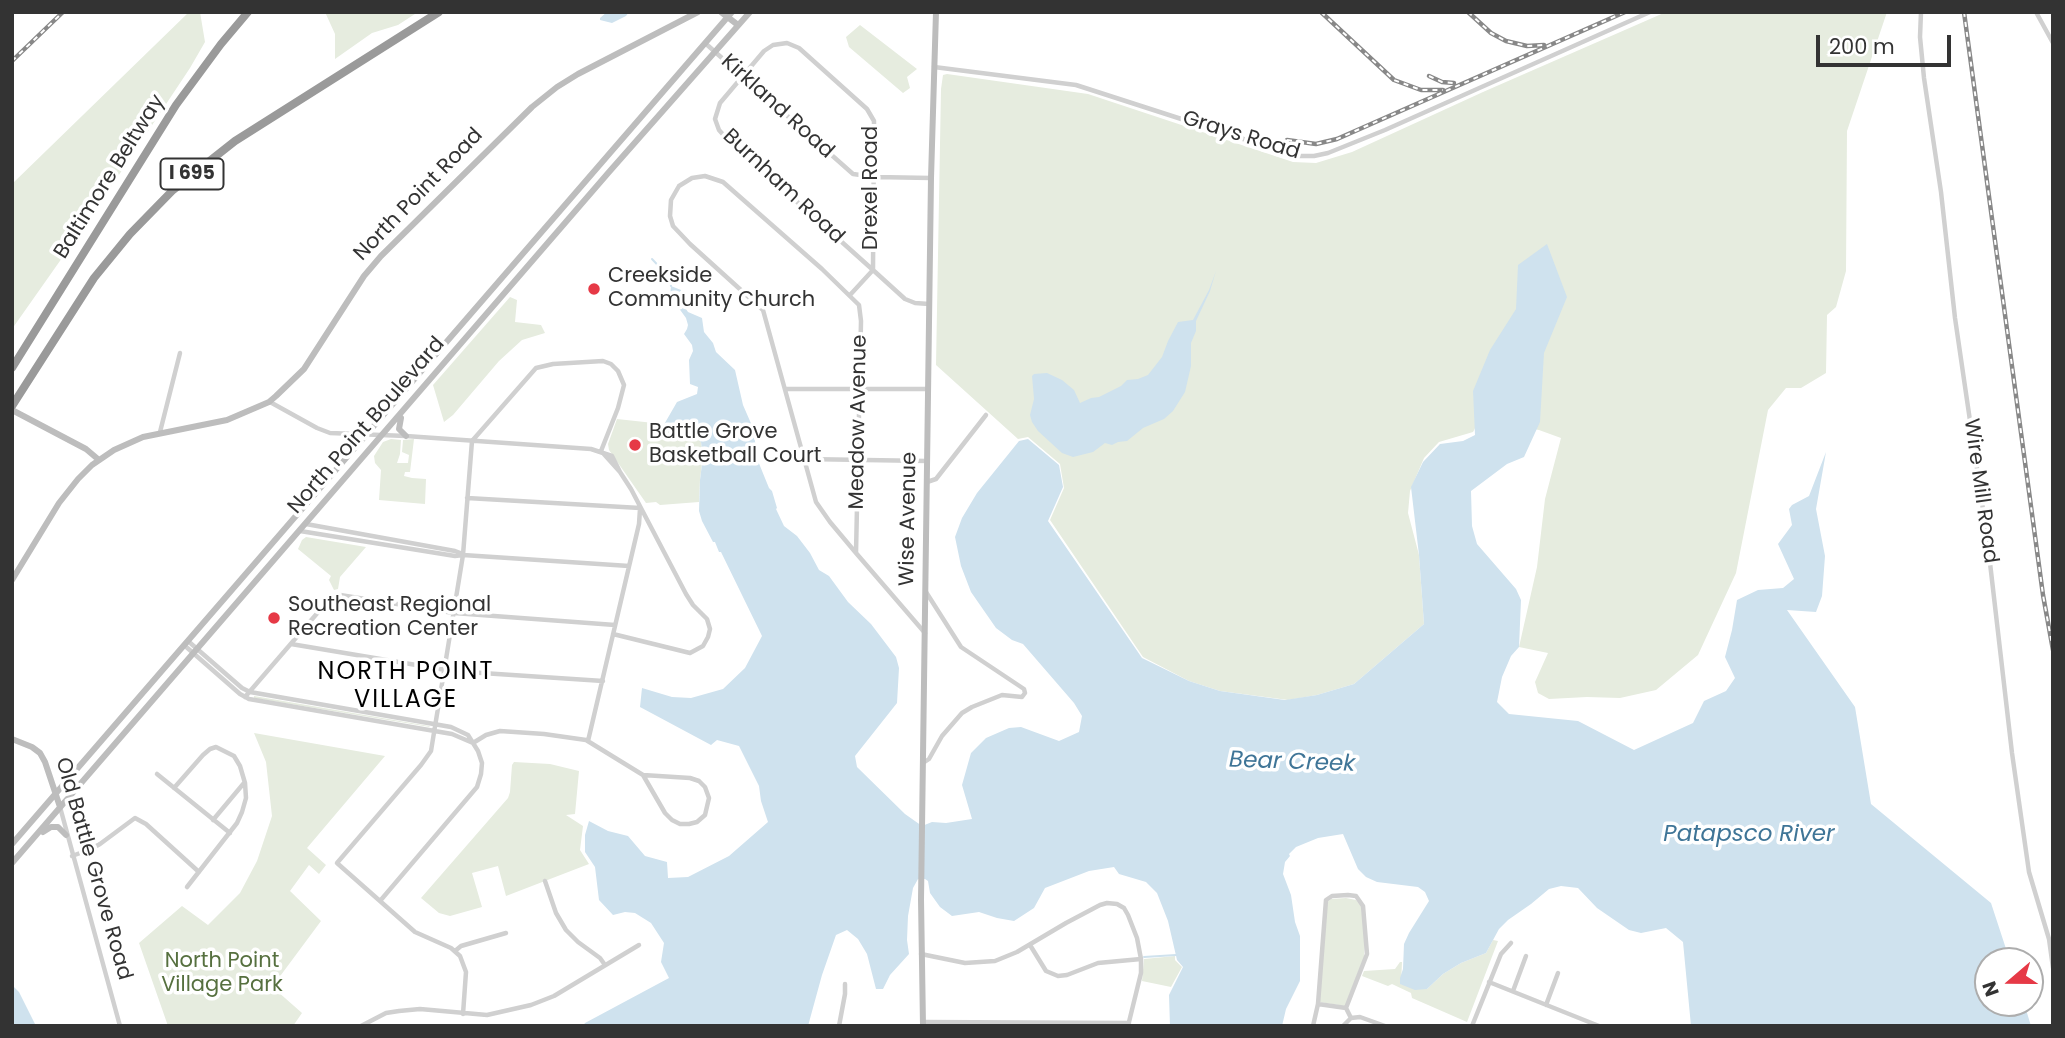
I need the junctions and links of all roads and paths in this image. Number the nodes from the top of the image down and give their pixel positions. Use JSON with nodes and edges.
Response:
{"nodes":[{"id":1,"x":248,"y":12,"type":"edge"},
{"id":2,"x":439,"y":12,"type":"edge"},
{"id":3,"x":698,"y":12,"type":"edge"},
{"id":4,"x":721,"y":12,"type":"edge"},
{"id":5,"x":750,"y":12,"type":"edge"},
{"id":6,"x":936,"y":12,"type":"edge"},
{"id":7,"x":1650,"y":12,"type":"edge"},
{"id":8,"x":1921,"y":12,"type":"edge"},
{"id":9,"x":2036,"y":12,"type":"edge"},
{"id":10,"x":730,"y":15,"type":"edge"},
{"id":11,"x":738,"y":25,"type":"junction"},
{"id":12,"x":705,"y":43,"type":"junction"},
{"id":13,"x":2053,"y":43,"type":"edge"},
{"id":14,"x":715,"y":51,"type":"junction"},
{"id":15,"x":934,"y":67,"type":"junction"},
{"id":16,"x":743,"y":75,"type":"junction"},
{"id":17,"x":875,"y":177,"type":"junction"},
{"id":18,"x":931,"y":178,"type":"junction"},
{"id":19,"x":873,"y":270,"type":"junction"},
{"id":20,"x":850,"y":295,"type":"junction"},
{"id":21,"x":931,"y":304,"type":"junction"},
{"id":22,"x":454,"y":332,"type":"junction"},
{"id":23,"x":464,"y":341,"type":"junction"},
{"id":24,"x":180,"y":353,"type":"dead end"},
{"id":25,"x":12,"y":368,"type":"edge"},
{"id":26,"x":785,"y":388,"type":"junction"},
{"id":27,"x":859,"y":389,"type":"junction"},
{"id":28,"x":928,"y":389,"type":"junction"},
{"id":29,"x":269,"y":401,"type":"junction"},
{"id":30,"x":12,"y":408,"type":"edge"},
{"id":31,"x":403,"y":411,"type":"junction"},
{"id":32,"x":986,"y":415,"type":"dead end"},
{"id":33,"x":160,"y":432,"type":"junction"},
{"id":34,"x":366,"y":434,"type":"junction"},
{"id":35,"x":382,"y":435,"type":"junction"},
{"id":36,"x":406,"y":436,"type":"junction"},
{"id":37,"x":472,"y":441,"type":"junction"},
{"id":38,"x":601,"y":451,"type":"junction"},
{"id":39,"x":804,"y":458,"type":"junction"},
{"id":40,"x":858,"y":459,"type":"junction"},
{"id":41,"x":99,"y":460,"type":"junction"},
{"id":42,"x":927,"y":461,"type":"junction"},
{"id":43,"x":927,"y":482,"type":"junction"},
{"id":44,"x":467,"y":498,"type":"junction"},
{"id":45,"x":640,"y":508,"type":"junction"},
{"id":46,"x":303,"y":528,"type":"junction"},
{"id":47,"x":856,"y":554,"type":"junction"},
{"id":48,"x":463,"y":555,"type":"junction"},
{"id":49,"x":629,"y":566,"type":"junction"},
{"id":50,"x":12,"y":580,"type":"edge"},
{"id":51,"x":926,"y":591,"type":"junction"},
{"id":52,"x":454,"y":613,"type":"junction"},
{"id":53,"x":615,"y":625,"type":"junction"},
{"id":54,"x":613,"y":634,"type":"junction"},
{"id":55,"x":925,"y":634,"type":"junction"},
{"id":56,"x":186,"y":643,"type":"junction"},
{"id":57,"x":291,"y":644,"type":"junction"},
{"id":58,"x":196,"y":651,"type":"junction"},
{"id":59,"x":445,"y":670,"type":"junction"},
{"id":60,"x":603,"y":681,"type":"junction"},
{"id":61,"x":250,"y":692,"type":"junction"},
{"id":62,"x":245,"y":697,"type":"junction"},
{"id":63,"x":436,"y":724,"type":"junction"},
{"id":64,"x":435,"y":731,"type":"junction"},
{"id":65,"x":12,"y":739,"type":"edge"},
{"id":66,"x":588,"y":741,"type":"junction"},
{"id":67,"x":474,"y":743,"type":"junction"},
{"id":68,"x":923,"y":763,"type":"junction"},
{"id":69,"x":157,"y":774,"type":"dead end"},
{"id":70,"x":643,"y":775,"type":"junction"},
{"id":71,"x":245,"y":783,"type":"junction"},
{"id":72,"x":174,"y":788,"type":"junction"},
{"id":73,"x":55,"y":794,"type":"junction"},
{"id":74,"x":60,"y":807,"type":"junction"},
{"id":75,"x":214,"y":820,"type":"junction"},
{"id":76,"x":230,"y":833,"type":"junction"},
{"id":77,"x":66,"y":835,"type":"junction"},
{"id":78,"x":33,"y":839,"type":"junction"},
{"id":79,"x":12,"y":844,"type":"edge"},
{"id":80,"x":72,"y":856,"type":"junction"},
{"id":81,"x":12,"y":863,"type":"edge"},
{"id":82,"x":199,"y":872,"type":"junction"},
{"id":83,"x":545,"y":881,"type":"dead end"},
{"id":84,"x":187,"y":887,"type":"dead end"},
{"id":85,"x":380,"y":901,"type":"junction"},
{"id":86,"x":506,"y":933,"type":"dead end"},
{"id":87,"x":1511,"y":943,"type":"dead end"},
{"id":88,"x":639,"y":945,"type":"dead end"},
{"id":89,"x":1030,"y":945,"type":"junction"},
{"id":90,"x":455,"y":951,"type":"junction"},
{"id":91,"x":920,"y":954,"type":"junction"},
{"id":92,"x":1526,"y":957,"type":"dead end"},
{"id":93,"x":1141,"y":960,"type":"junction"},
{"id":94,"x":605,"y":965,"type":"junction"},
{"id":95,"x":2053,"y":968,"type":"edge"},
{"id":96,"x":1558,"y":973,"type":"dead end"},
{"id":97,"x":1489,"y":982,"type":"junction"},
{"id":98,"x":845,"y":984,"type":"dead end"},
{"id":99,"x":1513,"y":991,"type":"junction"},
{"id":100,"x":1318,"y":1004,"type":"junction"},
{"id":101,"x":1546,"y":1005,"type":"junction"},
{"id":102,"x":1346,"y":1008,"type":"junction"},
{"id":103,"x":463,"y":1014,"type":"junction"},
{"id":104,"x":1351,"y":1018,"type":"junction"},
{"id":105,"x":923,"y":1024,"type":"edge"},
{"id":106,"x":1128,"y":1024,"type":"edge"},
{"id":107,"x":120,"y":1026,"type":"edge"},
{"id":108,"x":361,"y":1026,"type":"edge"},
{"id":109,"x":839,"y":1026,"type":"edge"},
{"id":110,"x":1313,"y":1026,"type":"edge"},
{"id":111,"x":1343,"y":1026,"type":"edge"},
{"id":112,"x":1385,"y":1026,"type":"edge"},
{"id":113,"x":1472,"y":1026,"type":"edge"},
{"id":114,"x":1599,"y":1026,"type":"edge"}],
"edges":[{"from":1,"to":25,"type":"highway","name":"Baltimore Beltway","number":"I 695"},
{"from":2,"to":30,"type":"highway","name":"Baltimore Beltway","number":"I 695"},
{"from":3,"to":29,"type":"main road","name":"North Point Road"},
{"from":4,"to":10,"type":"main road"},
{"from":5,"to":11,"type":"main road","name":"North Point Boulevard"},
{"from":6,"to":15,"type":"main road","name":"Wise Avenue"},
{"from":7,"to":15,"type":"street","name":"Grays Road"},
{"from":8,"to":95,"type":"street","name":"Wire Mill Road"},
{"from":9,"to":13,"type":"street"},
{"from":10,"to":11,"type":"main road"},
{"from":10,"to":12,"type":"main road","name":"North Point Boulevard"},
{"from":11,"to":14,"type":"main road","name":"North Point Boulevard"},
{"from":12,"to":14,"type":"street","name":"Kirkland Road"},
{"from":12,"to":22,"type":"main road","name":"North Point Boulevard"},
{"from":14,"to":16,"type":"street","name":"Kirkland Road"},
{"from":14,"to":23,"type":"main road","name":"North Point Boulevard"},
{"from":15,"to":18,"type":"main road","name":"Wise Avenue"},
{"from":16,"to":17,"type":"street","name":"Kirkland Road"},
{"from":16,"to":17,"type":"street","name":"Drexel Road"},
{"from":16,"to":19,"type":"street","name":"Burnham Road"},
{"from":17,"to":18,"type":"street","name":"Kirkland Road"},
{"from":17,"to":19,"type":"street","name":"Drexel Road"},
{"from":18,"to":21,"type":"main road","name":"Wise Avenue"},
{"from":19,"to":20,"type":"street","name":"Drexel Road"},
{"from":19,"to":21,"type":"street","name":"Burnham Road"},
{"from":20,"to":26,"type":"street"},
{"from":20,"to":27,"type":"street","name":"Meadow Avenue"},
{"from":21,"to":28,"type":"main road","name":"Wise Avenue"},
{"from":22,"to":23,"type":"main road"},
{"from":22,"to":34,"type":"main road","name":"North Point Boulevard"},
{"from":23,"to":31,"type":"main road","name":"North Point Boulevard"},
{"from":24,"to":33,"type":"street"},
{"from":26,"to":27,"type":"street"},
{"from":26,"to":39,"type":"street"},
{"from":27,"to":28,"type":"street"},
{"from":27,"to":40,"type":"street","name":"Meadow Avenue"},
{"from":28,"to":42,"type":"main road","name":"Wise Avenue"},
{"from":29,"to":33,"type":"main road","name":"North Point Road"},
{"from":29,"to":34,"type":"street"},
{"from":30,"to":41,"type":"main road"},
{"from":31,"to":35,"type":"main road","name":"North Point Boulevard"},
{"from":31,"to":36,"type":"main road"},
{"from":32,"to":43,"type":"street"},
{"from":33,"to":41,"type":"main road","name":"North Point Road"},
{"from":34,"to":35,"type":"street"},
{"from":34,"to":56,"type":"main road","name":"North Point Boulevard"},
{"from":35,"to":36,"type":"street"},
{"from":35,"to":46,"type":"main road","name":"North Point Boulevard"},
{"from":36,"to":37,"type":"street"},
{"from":37,"to":38,"type":"street"},
{"from":37,"to":38,"type":"street"},
{"from":37,"to":44,"type":"street"},
{"from":38,"to":45,"type":"street"},
{"from":39,"to":40,"type":"street"},
{"from":39,"to":47,"type":"street"},
{"from":40,"to":42,"type":"street"},
{"from":40,"to":47,"type":"street","name":"Meadow Avenue"},
{"from":41,"to":50,"type":"main road","name":"North Point Road"},
{"from":42,"to":43,"type":"main road","name":"Wise Avenue"},
{"from":43,"to":51,"type":"main road","name":"Wise Avenue"},
{"from":44,"to":45,"type":"street"},
{"from":44,"to":48,"type":"street"},
{"from":45,"to":49,"type":"street"},
{"from":45,"to":54,"type":"street"},
{"from":46,"to":48,"type":"street"},
{"from":46,"to":58,"type":"main road","name":"North Point Boulevard"},
{"from":47,"to":55,"type":"street"},
{"from":48,"to":49,"type":"street"},
{"from":48,"to":52,"type":"street"},
{"from":49,"to":53,"type":"street"},
{"from":51,"to":55,"type":"main road","name":"Wise Avenue"},
{"from":51,"to":68,"type":"street"},
{"from":52,"to":53,"type":"street"},
{"from":52,"to":57,"type":"street"},
{"from":52,"to":59,"type":"street"},
{"from":53,"to":54,"type":"street"},
{"from":54,"to":60,"type":"street"},
{"from":55,"to":68,"type":"main road","name":"Wise Avenue"},
{"from":56,"to":58,"type":"street"},
{"from":56,"to":73,"type":"main road","name":"North Point Boulevard"},
{"from":57,"to":59,"type":"street"},
{"from":57,"to":61,"type":"street"},
{"from":58,"to":61,"type":"street"},
{"from":58,"to":62,"type":"street"},
{"from":58,"to":74,"type":"main road","name":"North Point Boulevard"},
{"from":59,"to":60,"type":"street"},
{"from":59,"to":63,"type":"street"},
{"from":60,"to":66,"type":"street"},
{"from":61,"to":62,"type":"street"},
{"from":61,"to":63,"type":"street"},
{"from":62,"to":64,"type":"street"},
{"from":63,"to":64,"type":"street"},
{"from":63,"to":67,"type":"street"},
{"from":64,"to":67,"type":"street"},
{"from":64,"to":85,"type":"street"},
{"from":65,"to":73,"type":"main road","name":"Old Battle Grove Road"},
{"from":66,"to":67,"type":"street"},
{"from":66,"to":70,"type":"street"},
{"from":67,"to":85,"type":"street"},
{"from":68,"to":91,"type":"main road","name":"Wise Avenue"},
{"from":69,"to":72,"type":"street"},
{"from":70,"to":70,"type":"street"},
{"from":71,"to":72,"type":"street"},
{"from":71,"to":75,"type":"street"},
{"from":71,"to":76,"type":"street"},
{"from":72,"to":75,"type":"street"},
{"from":73,"to":74,"type":"main road","name":"Old Battle Grove Road"},
{"from":73,"to":79,"type":"main road","name":"North Point Boulevard"},
{"from":74,"to":77,"type":"street","name":"Old Battle Grove Road"},
{"from":74,"to":78,"type":"main road","name":"North Point Boulevard"},
{"from":75,"to":76,"type":"street"},
{"from":76,"to":82,"type":"street"},
{"from":77,"to":78,"type":"main road"},
{"from":77,"to":80,"type":"street","name":"Old Battle Grove Road"},
{"from":78,"to":81,"type":"main road","name":"North Point Boulevard"},
{"from":80,"to":82,"type":"street"},
{"from":80,"to":107,"type":"street","name":"Old Battle Grove Road"},
{"from":82,"to":84,"type":"street"},
{"from":83,"to":94,"type":"street"},
{"from":85,"to":90,"type":"street"},
{"from":86,"to":90,"type":"street"},
{"from":87,"to":97,"type":"street"},
{"from":88,"to":94,"type":"street"},
{"from":89,"to":91,"type":"street"},
{"from":89,"to":93,"type":"street"},
{"from":89,"to":93,"type":"street"},
{"from":90,"to":103,"type":"street"},
{"from":91,"to":105,"type":"main road","name":"Wise Avenue"},
{"from":92,"to":99,"type":"street"},
{"from":93,"to":106,"type":"street"},
{"from":94,"to":103,"type":"street"},
{"from":96,"to":101,"type":"street"},
{"from":97,"to":99,"type":"street"},
{"from":97,"to":113,"type":"street"},
{"from":98,"to":109,"type":"street"},
{"from":99,"to":101,"type":"street"},
{"from":100,"to":102,"type":"street"},
{"from":100,"to":102,"type":"street"},
{"from":100,"to":110,"type":"street"},
{"from":101,"to":114,"type":"street"},
{"from":102,"to":104,"type":"street"},
{"from":103,"to":108,"type":"street"},
{"from":104,"to":111,"type":"street"},
{"from":104,"to":112,"type":"street"},
{"from":105,"to":106,"type":"street"}]}
